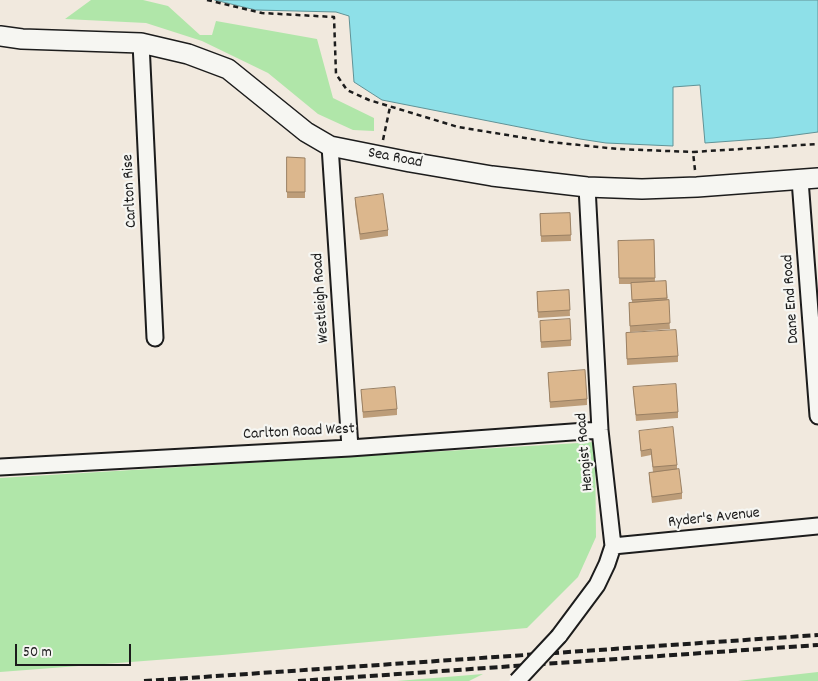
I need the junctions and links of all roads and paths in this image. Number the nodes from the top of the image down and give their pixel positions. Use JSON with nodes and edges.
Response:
{"nodes":[{"id":1,"x":207,"y":0,"type":"edge"},
{"id":2,"x":0,"y":36,"type":"edge"},
{"id":3,"x":141,"y":43,"type":"junction"},
{"id":4,"x":390,"y":106,"type":"junction"},
{"id":5,"x":385,"y":128,"type":"dead end"},
{"id":6,"x":818,"y":144,"type":"edge"},
{"id":7,"x":330,"y":146,"type":"junction"},
{"id":8,"x":693,"y":152,"type":"junction"},
{"id":9,"x":809,"y":179,"type":"edge"},
{"id":10,"x":587,"y":187,"type":"junction"},
{"id":11,"x":697,"y":187,"type":"junction"},
{"id":12,"x":155,"y":338,"type":"dead end"},
{"id":13,"x":818,"y":409,"type":"edge"},
{"id":14,"x":818,"y":416,"type":"edge"},
{"id":15,"x":600,"y":430,"type":"junction"},
{"id":16,"x":350,"y":448,"type":"junction"},
{"id":17,"x":0,"y":468,"type":"edge"},
{"id":18,"x":818,"y":526,"type":"edge"},
{"id":19,"x":613,"y":546,"type":"junction"},
{"id":20,"x":517,"y":681,"type":"edge"}],
"edges":[{"from":1,"to":4,"type":"path"},
{"from":2,"to":3,"type":"street","name":"Sea Road"},
{"from":3,"to":7,"type":"street","name":"Sea Road"},
{"from":3,"to":12,"type":"street","name":"Carlton Rise"},
{"from":4,"to":5,"type":"path"},
{"from":4,"to":8,"type":"path"},
{"from":6,"to":8,"type":"path"},
{"from":7,"to":10,"type":"street","name":"Sea Road"},
{"from":7,"to":16,"type":"street","name":"Westleigh Road"},
{"from":8,"to":11,"type":"path"},
{"from":9,"to":11,"type":"street","name":"Sea Road"},
{"from":9,"to":13,"type":"street","name":"Dane End Road"},
{"from":10,"to":11,"type":"street","name":"Sea Road"},
{"from":10,"to":15,"type":"street","name":"Hengist Road"},
{"from":13,"to":14,"type":"street","name":"Dane End Road"},
{"from":15,"to":16,"type":"street","name":"Carlton Road West"},
{"from":15,"to":19,"type":"street","name":"Hengist Road"},
{"from":16,"to":17,"type":"street","name":"Carlton Road West"},
{"from":18,"to":19,"type":"street","name":"Ryder's Avenue"},
{"from":19,"to":20,"type":"street","name":"Hengist Road","bridge":true}]}
